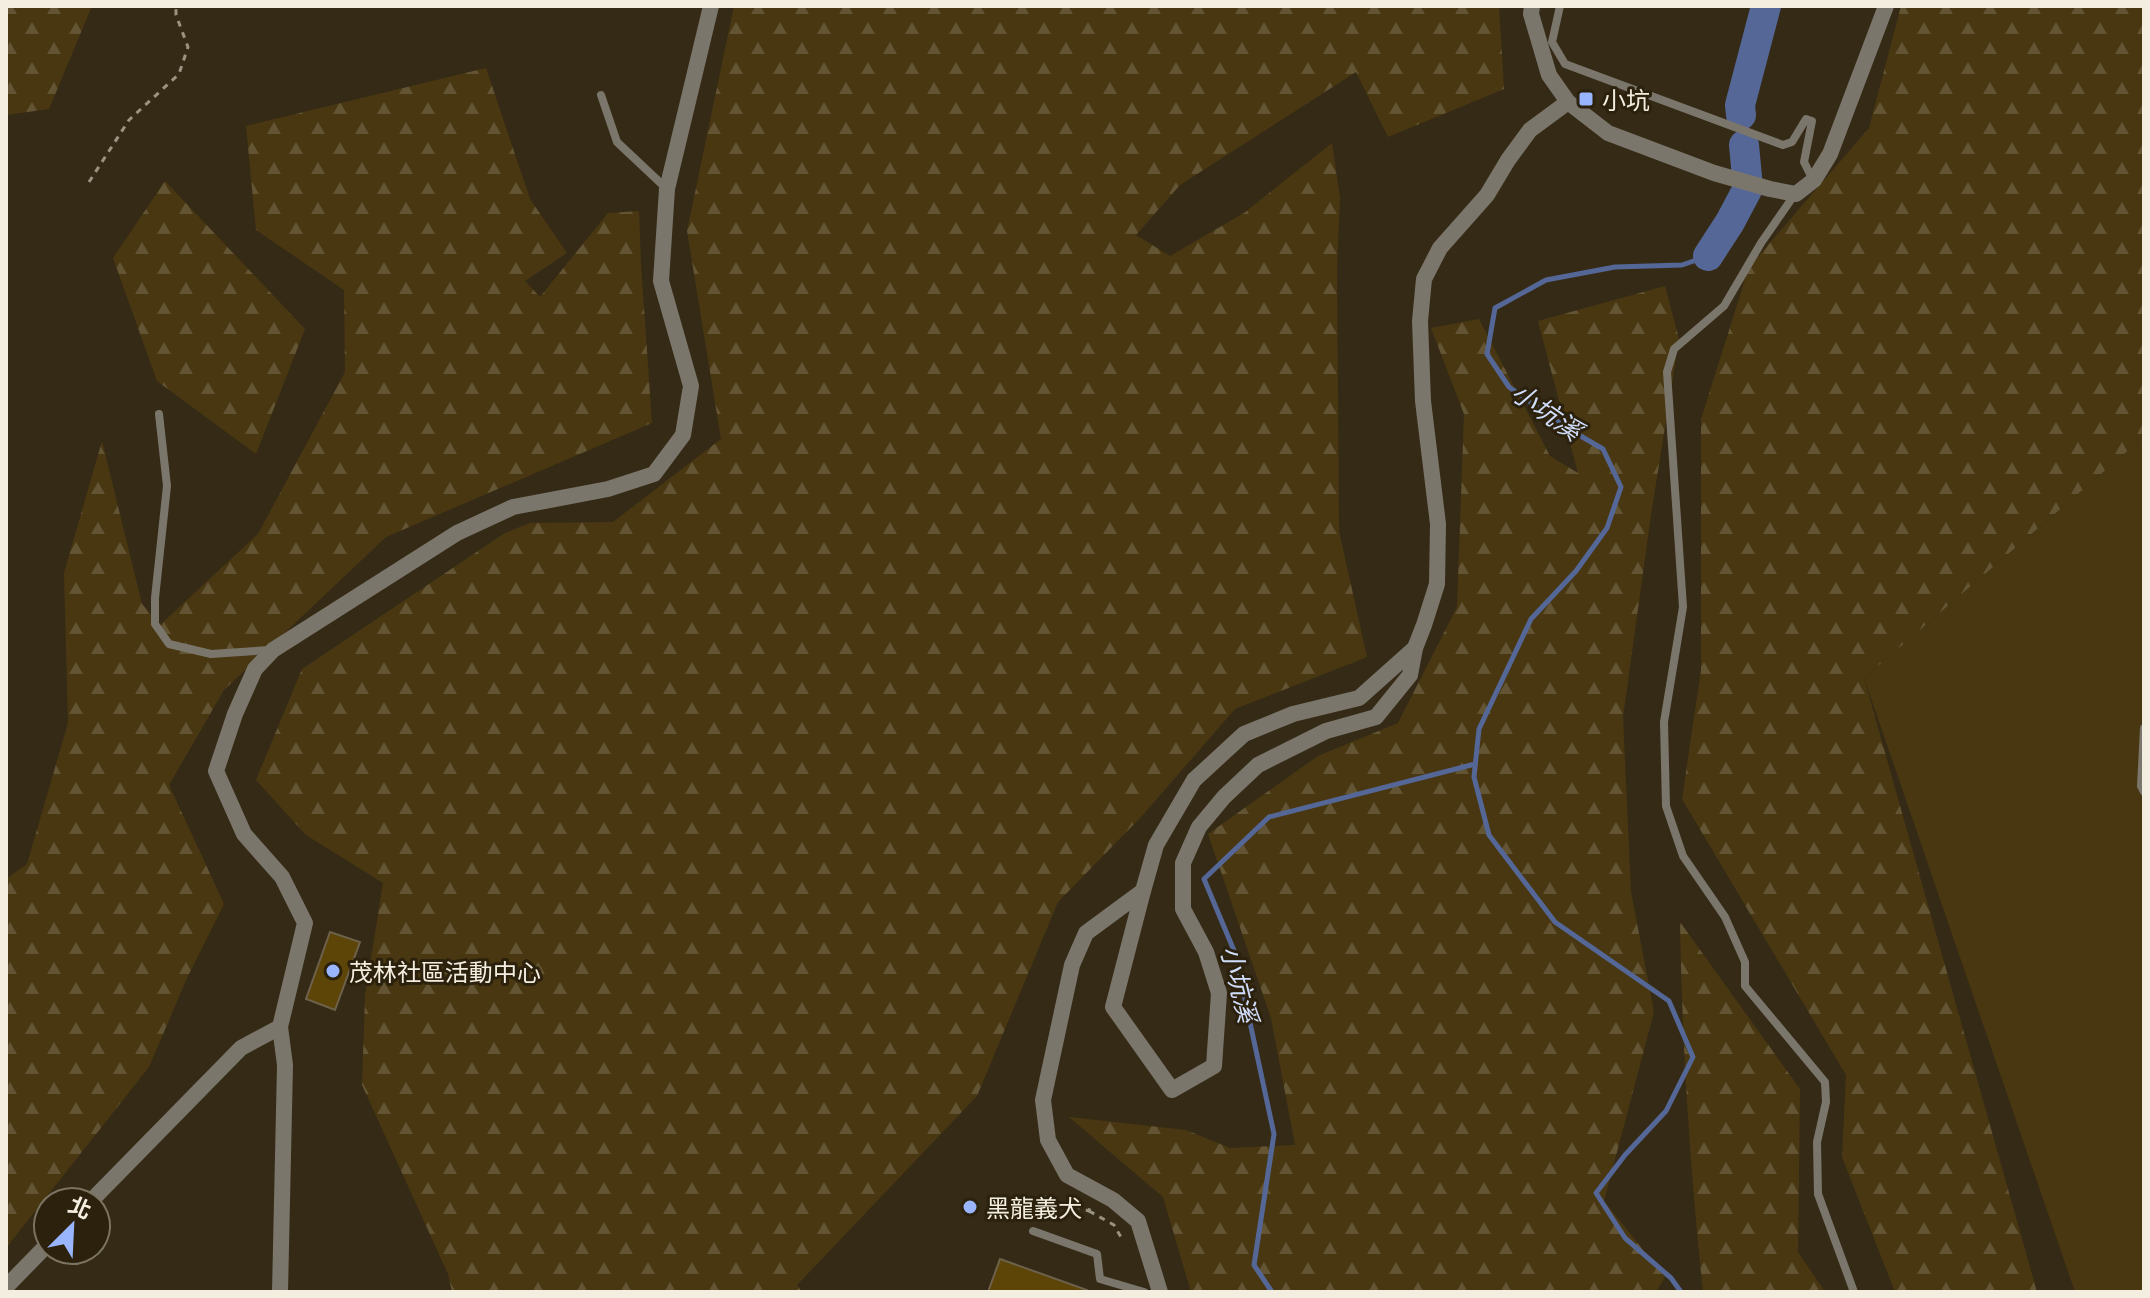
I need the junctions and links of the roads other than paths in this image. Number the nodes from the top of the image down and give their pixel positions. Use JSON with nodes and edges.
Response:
{"nodes":[{"id":1,"x":711,"y":6,"type":"edge"},
{"id":2,"x":1532,"y":6,"type":"edge"},
{"id":3,"x":1560,"y":6,"type":"edge"},
{"id":4,"x":1886,"y":6,"type":"edge"},
{"id":5,"x":1546,"y":44,"type":"junction"},
{"id":6,"x":601,"y":95,"type":"dead end"},
{"id":7,"x":1568,"y":102,"type":"junction"},
{"id":8,"x":1814,"y":180,"type":"junction"},
{"id":9,"x":667,"y":189,"type":"junction"},
{"id":10,"x":1796,"y":194,"type":"junction"},
{"id":11,"x":159,"y":414,"type":"dead end"},
{"id":12,"x":1415,"y":648,"type":"junction"},
{"id":13,"x":273,"y":650,"type":"junction"},
{"id":14,"x":2144,"y":728,"type":"edge"},
{"id":15,"x":2144,"y":792,"type":"edge"},
{"id":16,"x":1143,"y":891,"type":"junction"},
{"id":17,"x":280,"y":1027,"type":"junction"},
{"id":18,"x":106,"y":1186,"type":"edge"},
{"id":19,"x":1029,"y":1228,"type":"road end"},
{"id":20,"x":32,"y":1260,"type":"edge"},
{"id":21,"x":6,"y":1287,"type":"edge"},
{"id":22,"x":280,"y":1292,"type":"edge"},
{"id":23,"x":1144,"y":1292,"type":"edge"},
{"id":24,"x":1160,"y":1292,"type":"edge"},
{"id":25,"x":1854,"y":1292,"type":"edge"}],
"edges":[{"from":1,"to":9,"type":"street"},
{"from":2,"to":5,"type":"street"},
{"from":3,"to":5,"type":"lane"},
{"from":4,"to":8,"type":"street"},
{"from":5,"to":7,"type":"street"},
{"from":5,"to":8,"type":"lane"},
{"from":6,"to":9,"type":"lane"},
{"from":7,"to":10,"type":"street"},
{"from":7,"to":12,"type":"street"},
{"from":8,"to":10,"type":"street"},
{"from":9,"to":13,"type":"street"},
{"from":10,"to":25,"type":"lane"},
{"from":11,"to":13,"type":"lane"},
{"from":12,"to":16,"type":"street"},
{"from":12,"to":16,"type":"street"},
{"from":13,"to":17,"type":"street"},
{"from":14,"to":15,"type":"lane"},
{"from":16,"to":24,"type":"street"},
{"from":17,"to":18,"type":"street"},
{"from":17,"to":22,"type":"street"},
{"from":19,"to":23,"type":"lane"},
{"from":20,"to":21,"type":"street"}]}
